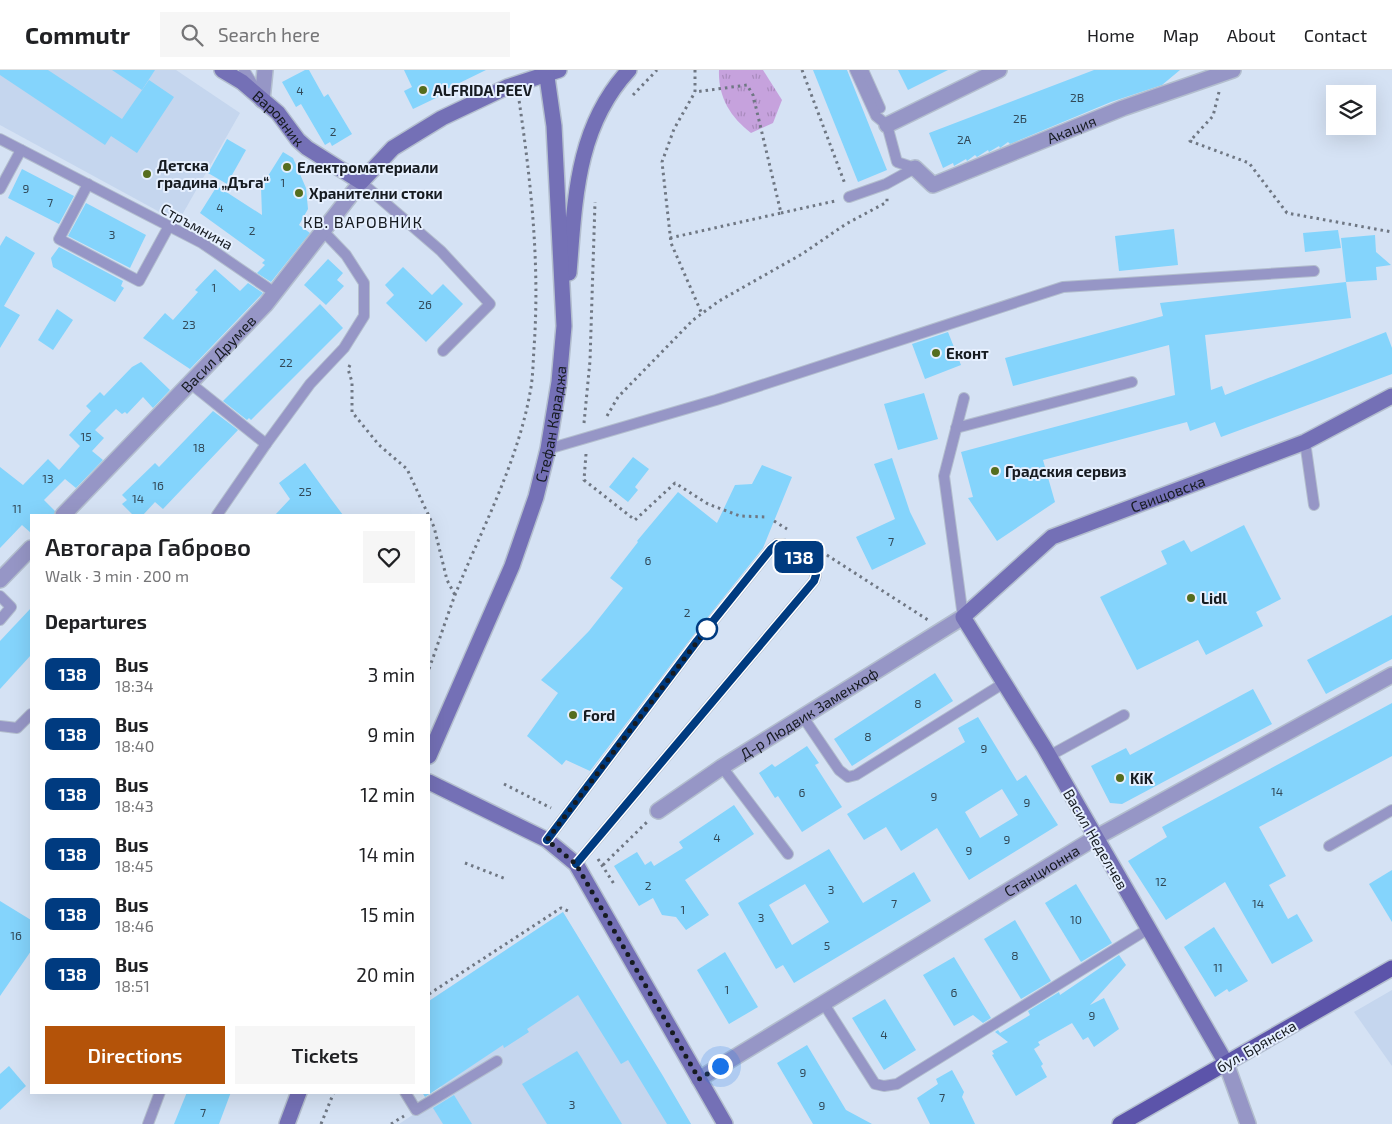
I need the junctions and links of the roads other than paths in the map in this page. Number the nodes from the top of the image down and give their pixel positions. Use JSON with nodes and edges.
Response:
{"nodes":[{"id":1,"x":222,"y":70,"type":"edge"},
{"id":2,"x":244,"y":70,"type":"edge"},
{"id":3,"x":265,"y":70,"type":"edge"},
{"id":4,"x":629,"y":70,"type":"edge"},
{"id":5,"x":855,"y":70,"type":"edge"},
{"id":6,"x":863,"y":70,"type":"edge"},
{"id":7,"x":999,"y":70,"type":"edge"},
{"id":8,"x":551,"y":72,"type":"edge"},
{"id":9,"x":1228,"y":72,"type":"edge"},
{"id":10,"x":262,"y":100,"type":"junction"},
{"id":11,"x":887,"y":125,"type":"junction"},
{"id":12,"x":0,"y":140,"type":"edge"},
{"id":13,"x":21,"y":150,"type":"junction"},
{"id":14,"x":915,"y":168,"type":"junction"},
{"id":15,"x":361,"y":182,"type":"junction"},
{"id":16,"x":88,"y":184,"type":"junction"},
{"id":17,"x":0,"y":189,"type":"edge"},
{"id":18,"x":849,"y":197,"type":"road end"},
{"id":19,"x":169,"y":226,"type":"junction"},
{"id":20,"x":323,"y":231,"type":"junction"},
{"id":21,"x":1314,"y":271,"type":"dead end"},
{"id":22,"x":275,"y":293,"type":"junction"},
{"id":23,"x":564,"y":326,"type":"junction"},
{"id":24,"x":443,"y":351,"type":"dead end"},
{"id":25,"x":1132,"y":382,"type":"dead end"},
{"id":26,"x":190,"y":383,"type":"junction"},
{"id":27,"x":1392,"y":396,"type":"edge"},
{"id":28,"x":964,"y":398,"type":"dead end"},
{"id":29,"x":956,"y":428,"type":"junction"},
{"id":30,"x":1305,"y":442,"type":"junction"},
{"id":31,"x":266,"y":444,"type":"junction"},
{"id":32,"x":548,"y":449,"type":"junction"},
{"id":33,"x":1314,"y":505,"type":"dead end"},
{"id":34,"x":64,"y":514,"type":"edge"},
{"id":35,"x":218,"y":514,"type":"edge"},
{"id":36,"x":30,"y":549,"type":"edge"},
{"id":37,"x":0,"y":580,"type":"edge"},
{"id":38,"x":0,"y":596,"type":"edge"},
{"id":39,"x":963,"y":617,"type":"junction"},
{"id":40,"x":0,"y":620,"type":"edge"},
{"id":41,"x":1392,"y":675,"type":"edge"},
{"id":42,"x":1004,"y":683,"type":"junction"},
{"id":43,"x":30,"y":715,"type":"edge"},
{"id":44,"x":1124,"y":715,"type":"dead end"},
{"id":45,"x":803,"y":717,"type":"junction"},
{"id":46,"x":0,"y":726,"type":"edge"},
{"id":47,"x":430,"y":754,"type":"edge"},
{"id":48,"x":1049,"y":756,"type":"junction"},
{"id":49,"x":722,"y":768,"type":"junction"},
{"id":50,"x":430,"y":782,"type":"edge"},
{"id":51,"x":1392,"y":810,"type":"edge"},
{"id":52,"x":658,"y":811,"type":"road end"},
{"id":53,"x":1095,"y":838,"type":"junction"},
{"id":54,"x":547,"y":840,"type":"junction"},
{"id":55,"x":1329,"y":846,"type":"dead end"},
{"id":56,"x":788,"y":854,"type":"dead end"},
{"id":57,"x":576,"y":864,"type":"junction"},
{"id":58,"x":1148,"y":929,"type":"junction"},
{"id":59,"x":1392,"y":968,"type":"edge"},
{"id":60,"x":824,"y":1004,"type":"junction"},
{"id":61,"x":497,"y":1061,"type":"dead end"},
{"id":62,"x":1226,"y":1063,"type":"junction"},
{"id":63,"x":699,"y":1079,"type":"junction"},
{"id":64,"x":159,"y":1094,"type":"edge"},
{"id":65,"x":298,"y":1094,"type":"edge"},
{"id":66,"x":406,"y":1094,"type":"edge"},
{"id":67,"x":148,"y":1124,"type":"edge"},
{"id":68,"x":287,"y":1124,"type":"edge"},
{"id":69,"x":725,"y":1124,"type":"edge"},
{"id":70,"x":1120,"y":1124,"type":"edge"},
{"id":71,"x":1248,"y":1124,"type":"edge"}],
"edges":[{"from":1,"to":10,"type":"street","name":"Варовник"},
{"from":2,"to":10,"type":"lane"},
{"from":3,"to":10,"type":"street"},
{"from":4,"to":23,"type":"street"},
{"from":5,"to":11,"type":"lane"},
{"from":6,"to":11,"type":"lane"},
{"from":7,"to":11,"type":"street"},
{"from":8,"to":15,"type":"street","name":"Васил Друмев"},
{"from":8,"to":23,"type":"street","name":"Стефан Караджа"},
{"from":9,"to":14,"type":"street","name":"Акация"},
{"from":10,"to":15,"type":"street","name":"Варовник"},
{"from":11,"to":14,"type":"lane"},
{"from":12,"to":13,"type":"lane","name":"Стръмнина"},
{"from":13,"to":16,"type":"lane","name":"Стръмнина"},
{"from":13,"to":17,"type":"lane"},
{"from":14,"to":18,"type":"lane"},
{"from":15,"to":20,"type":"street","name":"Васил Друмев"},
{"from":15,"to":24,"type":"lane"},
{"from":16,"to":19,"type":"lane","name":"Стръмнина"},
{"from":16,"to":19,"type":"lane"},
{"from":19,"to":22,"type":"lane","name":"Стръмнина"},
{"from":20,"to":22,"type":"street","name":"Васил Друмев"},
{"from":20,"to":31,"type":"lane"},
{"from":21,"to":32,"type":"lane"},
{"from":22,"to":26,"type":"street","name":"Васил Друмев"},
{"from":23,"to":32,"type":"street","name":"Стефан Караджа"},
{"from":25,"to":29,"type":"lane"},
{"from":26,"to":31,"type":"lane"},
{"from":26,"to":34,"type":"street","name":"Васил Друмев"},
{"from":27,"to":30,"type":"street","name":"Свищовска"},
{"from":28,"to":29,"type":"lane"},
{"from":29,"to":39,"type":"lane"},
{"from":30,"to":33,"type":"lane"},
{"from":30,"to":39,"type":"street","name":"Свищовска"},
{"from":31,"to":35,"type":"lane"},
{"from":32,"to":47,"type":"street","name":"Стефан Караджа"},
{"from":36,"to":37,"type":"street"},
{"from":38,"to":40,"type":"lane"},
{"from":39,"to":42,"type":"street","name":"Васил Неделчев"},
{"from":39,"to":45,"type":"street","name":"Д-р Людвик Заменхоф"},
{"from":41,"to":53,"type":"street","name":"Станционна"},
{"from":42,"to":45,"type":"lane"},
{"from":42,"to":48,"type":"street","name":"Васил Неделчев"},
{"from":43,"to":46,"type":"lane"},
{"from":44,"to":48,"type":"lane"},
{"from":45,"to":49,"type":"street","name":"Д-р Людвик Заменхоф"},
{"from":48,"to":53,"type":"street","name":"Васил Неделчев"},
{"from":49,"to":52,"type":"street","name":"Д-р Людвик Заменхоф"},
{"from":49,"to":56,"type":"lane"},
{"from":50,"to":54,"type":"street"},
{"from":51,"to":55,"type":"lane"},
{"from":53,"to":58,"type":"street","name":"Васил Неделчев"},
{"from":53,"to":60,"type":"street","name":"Станционна"},
{"from":54,"to":57,"type":"street"},
{"from":54,"to":57,"type":"lane"},
{"from":57,"to":63,"type":"street"},
{"from":58,"to":60,"type":"lane"},
{"from":58,"to":62,"type":"street","name":"Васил Неделчев"},
{"from":59,"to":62,"type":"main road","name":"бул. Брянска"},
{"from":60,"to":63,"type":"street","name":"Станционна"},
{"from":61,"to":66,"type":"lane"},
{"from":62,"to":70,"type":"main road","name":"бул. Брянска"},
{"from":62,"to":71,"type":"street"},
{"from":63,"to":69,"type":"street"},
{"from":64,"to":67,"type":"lane"},
{"from":65,"to":68,"type":"street"}]}
